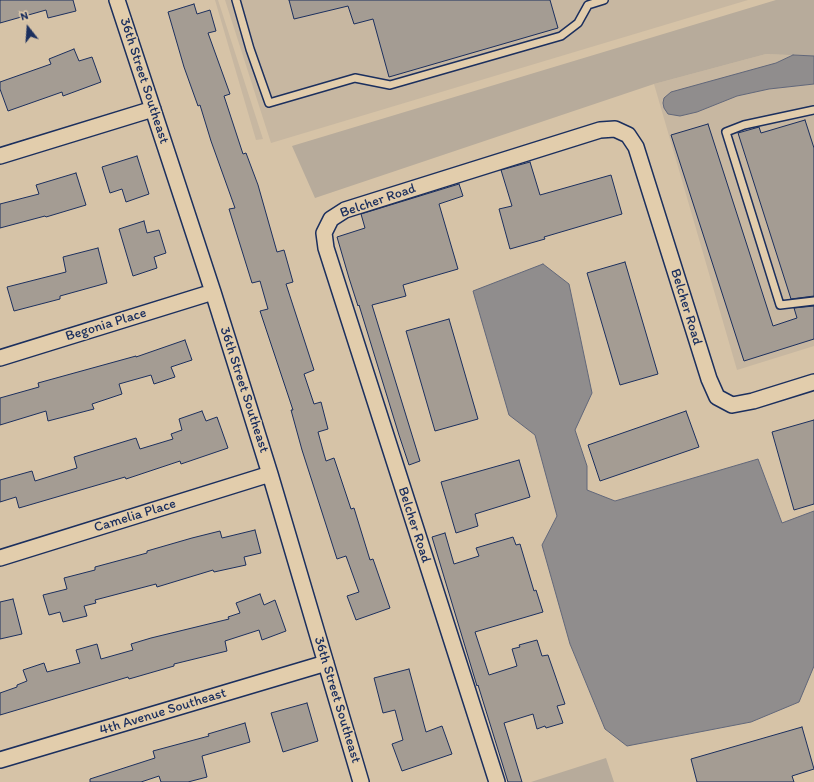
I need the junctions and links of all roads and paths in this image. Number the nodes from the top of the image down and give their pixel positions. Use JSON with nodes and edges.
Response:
{"nodes":[{"id":1,"x":117,"y":0,"type":"edge"},
{"id":2,"x":236,"y":0,"type":"edge"},
{"id":3,"x":604,"y":0,"type":"edge"},
{"id":4,"x":153,"y":109,"type":"junction"},
{"id":5,"x":814,"y":110,"type":"edge"},
{"id":6,"x":0,"y":156,"type":"edge"},
{"id":7,"x":213,"y":292,"type":"junction"},
{"id":8,"x":814,"y":301,"type":"edge"},
{"id":9,"x":0,"y":358,"type":"edge"},
{"id":10,"x":814,"y":382,"type":"edge"},
{"id":11,"x":270,"y":474,"type":"junction"},
{"id":12,"x":0,"y":558,"type":"edge"},
{"id":13,"x":326,"y":663,"type":"junction"},
{"id":14,"x":0,"y":760,"type":"edge"},
{"id":15,"x":362,"y":782,"type":"edge"},
{"id":16,"x":497,"y":782,"type":"edge"}],
"edges":[{"from":1,"to":4,"type":"street","name":"36th Street Southeast"},
{"from":2,"to":3,"type":"lane"},
{"from":4,"to":6,"type":"street"},
{"from":4,"to":7,"type":"street","name":"36th Street Southeast"},
{"from":5,"to":8,"type":"lane"},
{"from":7,"to":9,"type":"street","name":"Begonia Place"},
{"from":7,"to":11,"type":"street","name":"36th Street Southeast"},
{"from":10,"to":16,"type":"street","name":"Belcher Road"},
{"from":11,"to":12,"type":"street","name":"Camelia Place"},
{"from":11,"to":13,"type":"street","name":"36th Street Southeast"},
{"from":13,"to":14,"type":"street","name":"4th Avenue Southeast"},
{"from":13,"to":15,"type":"street","name":"36th Street Southeast"}]}
